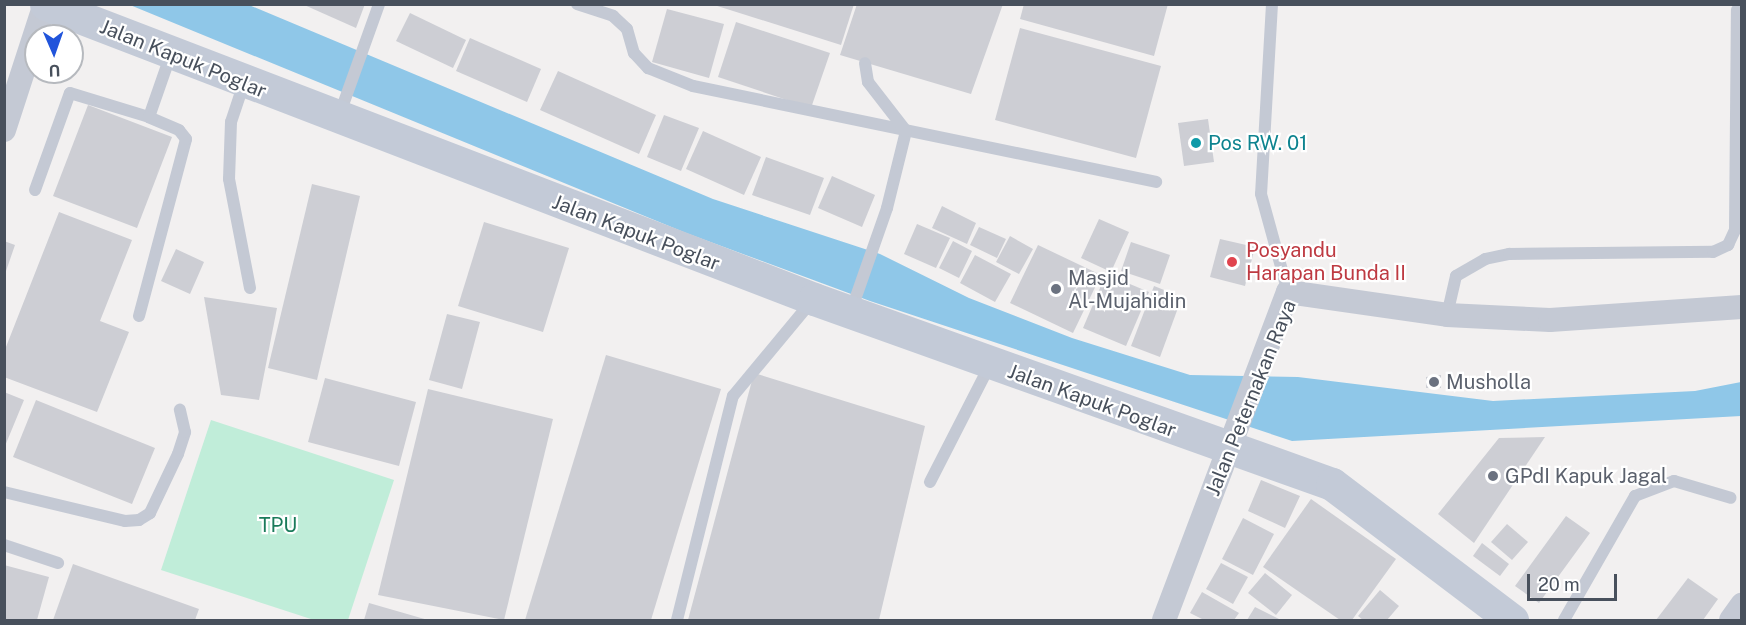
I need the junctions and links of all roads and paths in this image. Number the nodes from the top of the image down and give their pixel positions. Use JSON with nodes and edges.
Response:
{"nodes":[{"id":1,"x":45,"y":4,"type":"edge"},
{"id":2,"x":379,"y":4,"type":"edge"},
{"id":3,"x":577,"y":4,"type":"edge"},
{"id":4,"x":1272,"y":4,"type":"edge"},
{"id":5,"x":1737,"y":10,"type":"dead end"},
{"id":6,"x":171,"y":54,"type":"junction"},
{"id":7,"x":865,"y":63,"type":"dead end"},
{"id":8,"x":244,"y":83,"type":"junction"},
{"id":9,"x":341,"y":110,"type":"junction"},
{"id":10,"x":149,"y":117,"type":"junction"},
{"id":11,"x":4,"y":130,"type":"edge"},
{"id":12,"x":906,"y":131,"type":"junction"},
{"id":13,"x":1156,"y":182,"type":"dead end"},
{"id":14,"x":35,"y":190,"type":"dead end"},
{"id":15,"x":250,"y":288,"type":"dead end"},
{"id":16,"x":1288,"y":292,"type":"junction"},
{"id":17,"x":814,"y":299,"type":"junction"},
{"id":18,"x":853,"y":305,"type":"junction"},
{"id":19,"x":1742,"y":307,"type":"edge"},
{"id":20,"x":1447,"y":315,"type":"junction"},
{"id":21,"x":139,"y":316,"type":"dead end"},
{"id":22,"x":990,"y":364,"type":"junction"},
{"id":23,"x":180,"y":410,"type":"dead end"},
{"id":24,"x":1236,"y":437,"type":"junction"},
{"id":25,"x":930,"y":482,"type":"dead end"},
{"id":26,"x":4,"y":492,"type":"edge"},
{"id":27,"x":1731,"y":498,"type":"dead end"},
{"id":28,"x":4,"y":545,"type":"edge"},
{"id":29,"x":58,"y":564,"type":"dead end"},
{"id":30,"x":1742,"y":605,"type":"edge"},
{"id":31,"x":677,"y":621,"type":"edge"},
{"id":32,"x":1164,"y":621,"type":"edge"},
{"id":33,"x":1512,"y":621,"type":"edge"},
{"id":34,"x":1564,"y":621,"type":"edge"},
{"id":35,"x":1731,"y":621,"type":"edge"}],
"edges":[{"from":1,"to":6,"type":"street","name":"Jalan Kapuk Poglar"},
{"from":1,"to":11,"type":"street"},
{"from":2,"to":9,"type":"lane"},
{"from":3,"to":12,"type":"lane"},
{"from":4,"to":16,"type":"lane"},
{"from":5,"to":20,"type":"lane"},
{"from":6,"to":8,"type":"street","name":"Jalan Kapuk Poglar"},
{"from":6,"to":10,"type":"lane"},
{"from":7,"to":12,"type":"lane"},
{"from":8,"to":9,"type":"street","name":"Jalan Kapuk Poglar"},
{"from":8,"to":15,"type":"lane"},
{"from":9,"to":17,"type":"street","name":"Jalan Kapuk Poglar"},
{"from":10,"to":14,"type":"lane"},
{"from":10,"to":21,"type":"lane"},
{"from":12,"to":13,"type":"lane"},
{"from":12,"to":18,"type":"lane"},
{"from":16,"to":20,"type":"street","name":"Jalan Peternakan Raya"},
{"from":16,"to":24,"type":"street","name":"Jalan Peternakan Raya"},
{"from":17,"to":18,"type":"street","name":"Jalan Kapuk Poglar"},
{"from":17,"to":31,"type":"lane"},
{"from":18,"to":22,"type":"street","name":"Jalan Kapuk Poglar"},
{"from":19,"to":20,"type":"street","name":"Jalan Peternakan Raya"},
{"from":22,"to":24,"type":"street","name":"Jalan Kapuk Poglar"},
{"from":22,"to":25,"type":"lane"},
{"from":23,"to":26,"type":"lane"},
{"from":24,"to":32,"type":"street","name":"Jalan Peternakan Raya"},
{"from":24,"to":33,"type":"street","name":"Jalan Kapuk Poglar"},
{"from":27,"to":34,"type":"lane"},
{"from":28,"to":29,"type":"lane"},
{"from":30,"to":35,"type":"street"}]}
